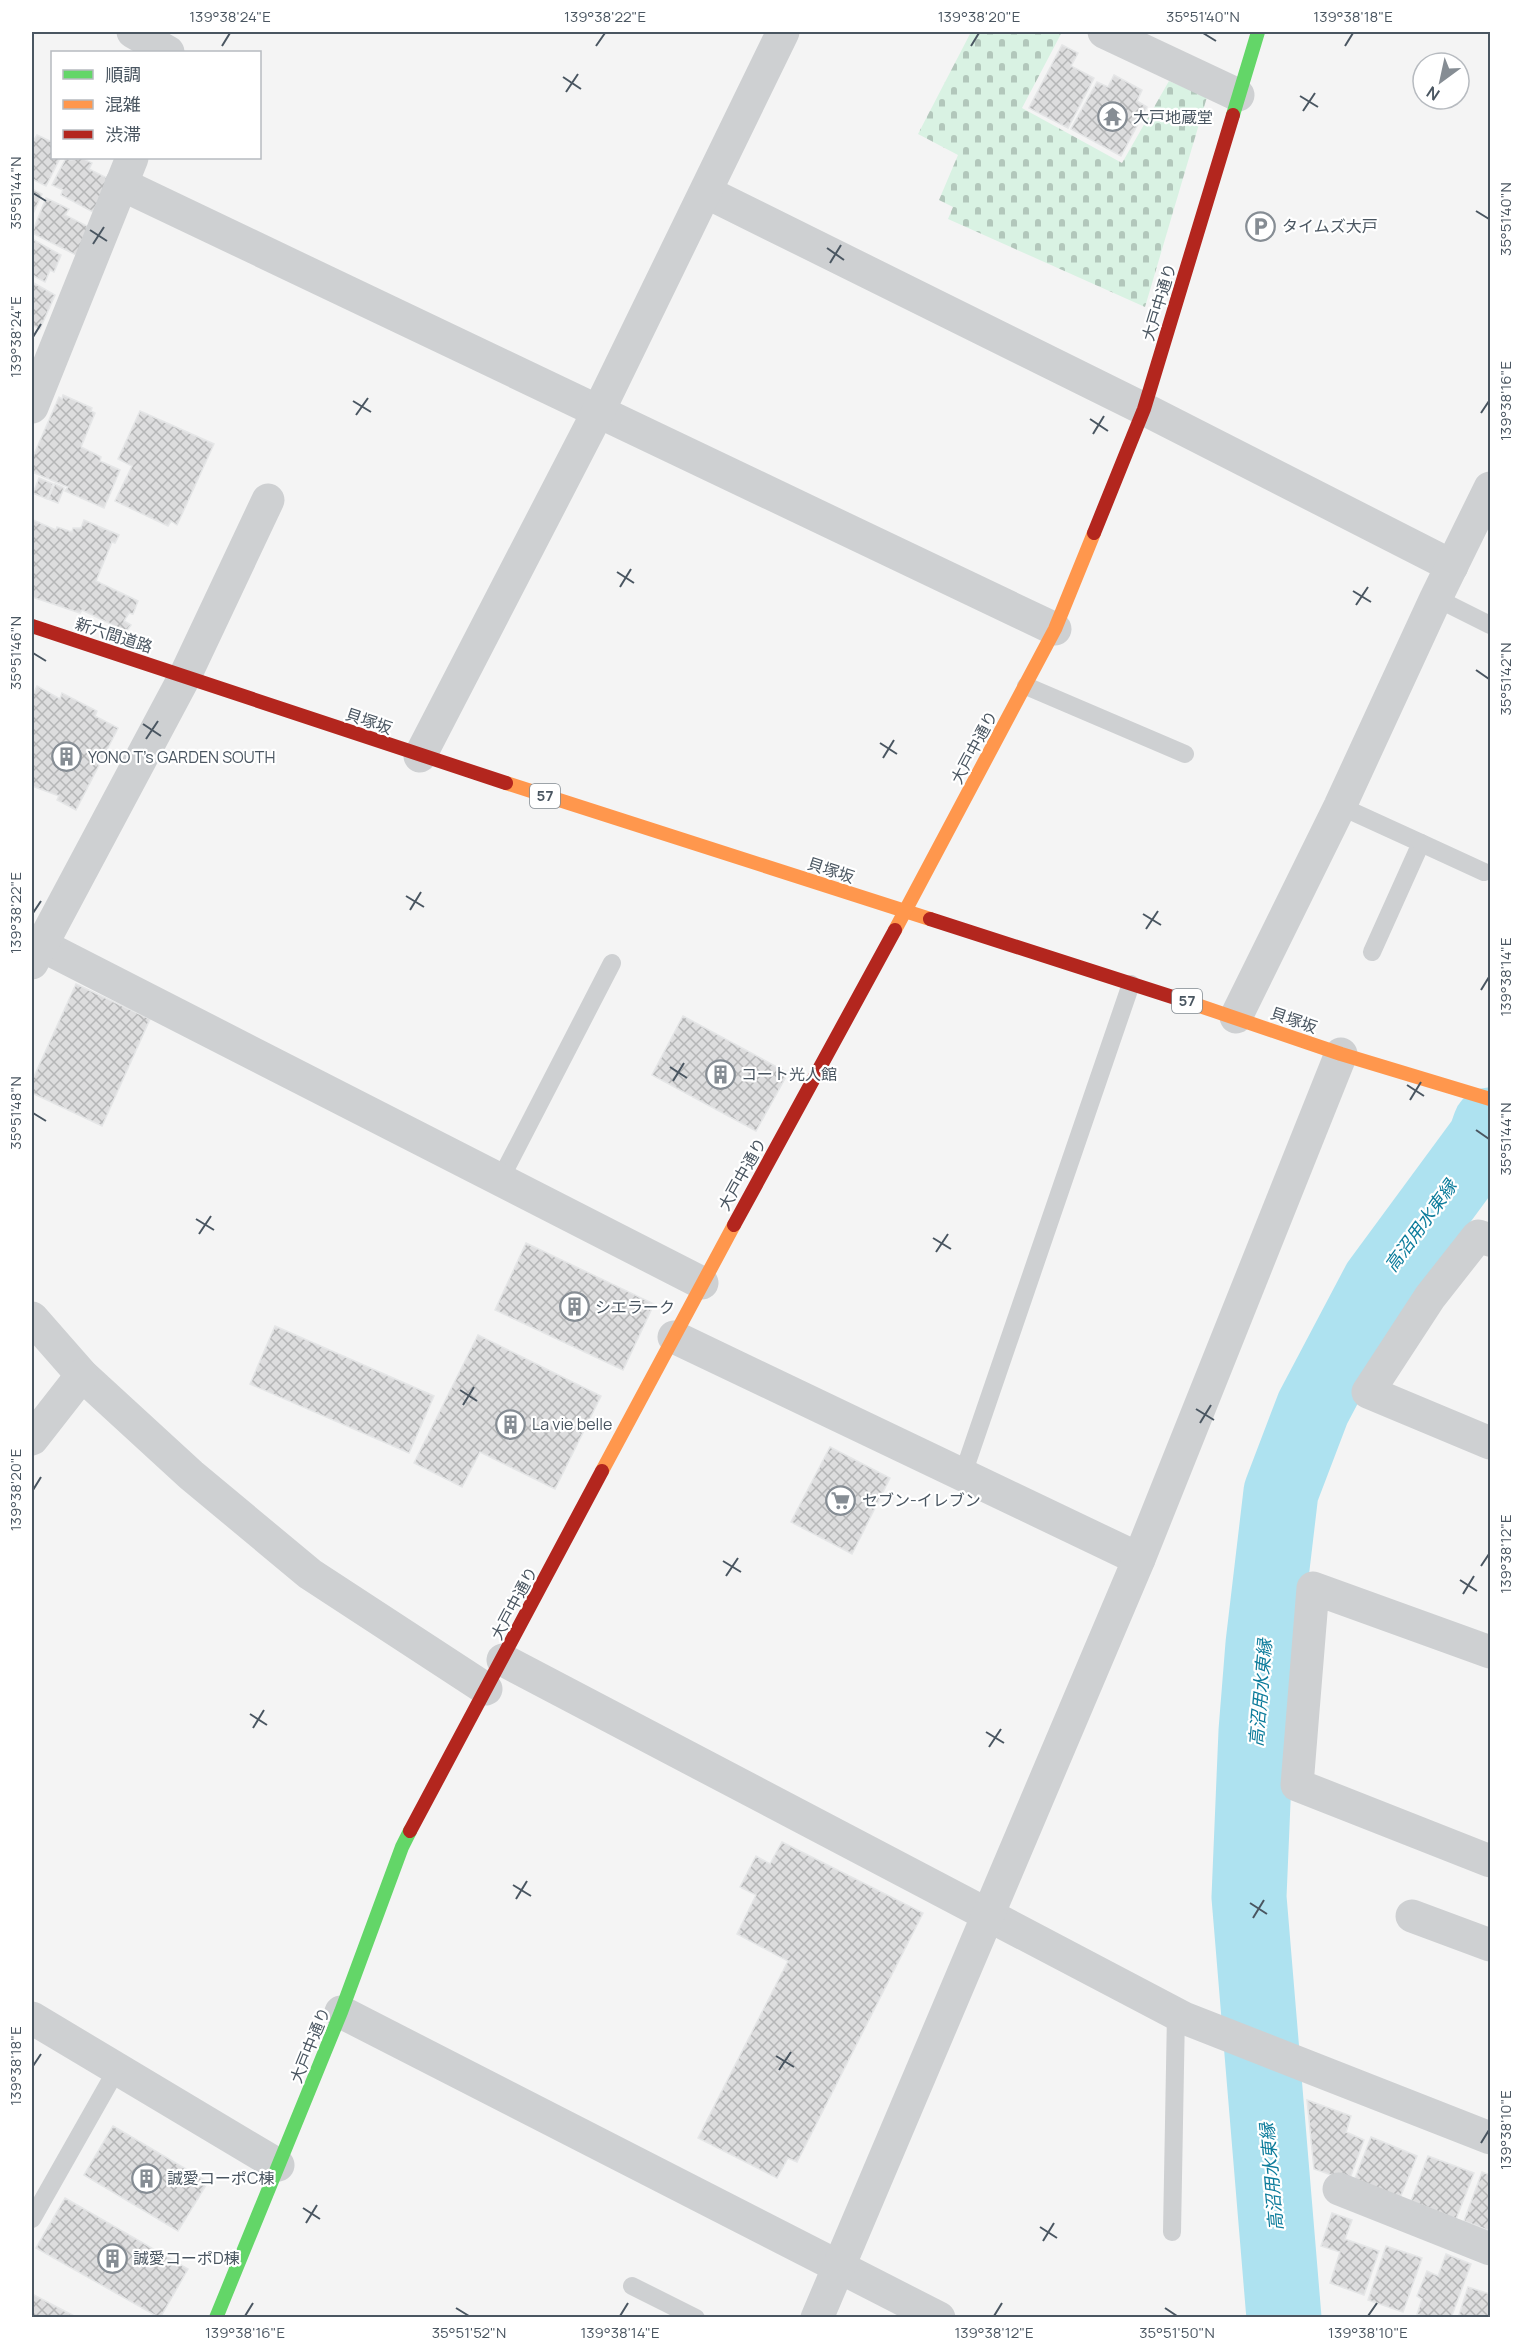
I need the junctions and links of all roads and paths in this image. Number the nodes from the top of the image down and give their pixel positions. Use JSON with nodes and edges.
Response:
{"nodes":[{"id":1,"x":133,"y":32,"type":"edge"},
{"id":2,"x":186,"y":32,"type":"edge"},
{"id":3,"x":783,"y":32,"type":"edge"},
{"id":4,"x":1104,"y":32,"type":"edge"},
{"id":5,"x":1257,"y":32,"type":"edge"},
{"id":6,"x":166,"y":51,"type":"edge"},
{"id":7,"x":176,"y":51,"type":"edge"},
{"id":8,"x":1238,"y":95,"type":"junction"},
{"id":9,"x":127,"y":171,"type":"edge"},
{"id":10,"x":706,"y":192,"type":"junction"},
{"id":11,"x":32,"y":407,"type":"edge"},
{"id":12,"x":1144,"y":409,"type":"junction"},
{"id":13,"x":598,"y":410,"type":"junction"},
{"id":14,"x":1491,"y":488,"type":"edge"},
{"id":15,"x":268,"y":500,"type":"dead end"},
{"id":16,"x":1452,"y":566,"type":"junction"},
{"id":17,"x":1436,"y":598,"type":"junction"},
{"id":18,"x":1491,"y":625,"type":"edge"},
{"id":19,"x":32,"y":626,"type":"edge"},
{"id":20,"x":1055,"y":629,"type":"junction"},
{"id":21,"x":185,"y":676,"type":"junction"},
{"id":22,"x":1026,"y":686,"type":"junction"},
{"id":23,"x":1185,"y":754,"type":"dead end"},
{"id":24,"x":420,"y":756,"type":"junction"},
{"id":25,"x":1340,"y":806,"type":"junction"},
{"id":26,"x":1421,"y":843,"type":"junction"},
{"id":27,"x":1484,"y":872,"type":"dead end"},
{"id":28,"x":905,"y":912,"type":"junction"},
{"id":29,"x":1372,"y":952,"type":"dead end"},
{"id":30,"x":36,"y":954,"type":"edge"},
{"id":31,"x":612,"y":963,"type":"dead end"},
{"id":32,"x":1131,"y":984,"type":"junction"},
{"id":33,"x":1236,"y":1017,"type":"junction"},
{"id":34,"x":1341,"y":1054,"type":"junction"},
{"id":35,"x":1491,"y":1099,"type":"edge"},
{"id":36,"x":500,"y":1180,"type":"junction"},
{"id":37,"x":1491,"y":1240,"type":"edge"},
{"id":38,"x":702,"y":1283,"type":"junction"},
{"id":39,"x":32,"y":1318,"type":"edge"},
{"id":40,"x":674,"y":1337,"type":"junction"},
{"id":41,"x":82,"y":1375,"type":"junction"},
{"id":42,"x":32,"y":1439,"type":"edge"},
{"id":43,"x":1491,"y":1443,"type":"edge"},
{"id":44,"x":963,"y":1474,"type":"junction"},
{"id":45,"x":1139,"y":1559,"type":"junction"},
{"id":46,"x":1491,"y":1652,"type":"edge"},
{"id":47,"x":503,"y":1660,"type":"junction"},
{"id":48,"x":486,"y":1689,"type":"junction"},
{"id":49,"x":1491,"y":1861,"type":"edge"},
{"id":50,"x":988,"y":1916,"type":"junction"},
{"id":51,"x":1412,"y":1917,"type":"dead end"},
{"id":52,"x":1491,"y":1945,"type":"edge"},
{"id":53,"x":341,"y":2012,"type":"junction"},
{"id":54,"x":1176,"y":2013,"type":"junction"},
{"id":55,"x":32,"y":2018,"type":"edge"},
{"id":56,"x":117,"y":2069,"type":"junction"},
{"id":57,"x":1491,"y":2138,"type":"edge"},
{"id":58,"x":278,"y":2165,"type":"junction"},
{"id":59,"x":1339,"y":2189,"type":"dead end"},
{"id":60,"x":32,"y":2219,"type":"edge"},
{"id":61,"x":1172,"y":2232,"type":"dead end"},
{"id":62,"x":1491,"y":2250,"type":"edge"},
{"id":63,"x":838,"y":2268,"type":"junction"},
{"id":64,"x":632,"y":2286,"type":"dead end"},
{"id":65,"x":216,"y":2318,"type":"edge"},
{"id":66,"x":696,"y":2318,"type":"edge"},
{"id":67,"x":817,"y":2318,"type":"edge"},
{"id":68,"x":939,"y":2318,"type":"edge"}],
"edges":[{"from":1,"to":6,"type":"street"},
{"from":2,"to":7,"type":"street"},
{"from":3,"to":10,"type":"street"},
{"from":4,"to":8,"type":"street"},
{"from":5,"to":8,"type":"street","name":"大戸中通り"},
{"from":8,"to":12,"type":"street","name":"大戸中通り"},
{"from":9,"to":11,"type":"street"},
{"from":9,"to":13,"type":"street"},
{"from":10,"to":12,"type":"street"},
{"from":10,"to":13,"type":"street"},
{"from":12,"to":16,"type":"street"},
{"from":12,"to":20,"type":"street","name":"大戸中通り"},
{"from":13,"to":20,"type":"street"},
{"from":13,"to":24,"type":"street"},
{"from":14,"to":16,"type":"street"},
{"from":15,"to":21,"type":"street"},
{"from":16,"to":17,"type":"street"},
{"from":17,"to":18,"type":"lane"},
{"from":17,"to":25,"type":"street"},
{"from":19,"to":21,"type":"street","name":"新六間道路","number":"57"},
{"from":20,"to":22,"type":"street","name":"大戸中通り"},
{"from":21,"to":24,"type":"street","name":"貝塚坂","number":"57"},
{"from":21,"to":30,"type":"street"},
{"from":22,"to":23,"type":"lane"},
{"from":22,"to":28,"type":"street","name":"大戸中通り"},
{"from":24,"to":28,"type":"street","name":"貝塚坂","number":"57"},
{"from":25,"to":26,"type":"lane"},
{"from":25,"to":33,"type":"street"},
{"from":26,"to":27,"type":"lane"},
{"from":26,"to":29,"type":"lane"},
{"from":28,"to":32,"type":"street","name":"貝塚坂","number":"57"},
{"from":28,"to":38,"type":"street","name":"大戸中通り"},
{"from":30,"to":36,"type":"street"},
{"from":31,"to":36,"type":"lane"},
{"from":32,"to":33,"type":"street","name":"貝塚坂","number":"57"},
{"from":32,"to":44,"type":"lane"},
{"from":33,"to":34,"type":"street","name":"貝塚坂","number":"57"},
{"from":34,"to":35,"type":"street","name":"貝塚坂","number":"57"},
{"from":34,"to":45,"type":"street"},
{"from":36,"to":38,"type":"street"},
{"from":37,"to":43,"type":"street"},
{"from":38,"to":40,"type":"street","name":"大戸中通り"},
{"from":39,"to":41,"type":"street"},
{"from":40,"to":44,"type":"street"},
{"from":40,"to":47,"type":"street","name":"大戸中通り"},
{"from":41,"to":42,"type":"street"},
{"from":41,"to":48,"type":"street"},
{"from":44,"to":45,"type":"street"},
{"from":45,"to":50,"type":"street"},
{"from":46,"to":49,"type":"street"},
{"from":47,"to":48,"type":"street","name":"大戸中通り"},
{"from":47,"to":50,"type":"street"},
{"from":48,"to":53,"type":"street","name":"大戸中通り"},
{"from":50,"to":54,"type":"street"},
{"from":50,"to":63,"type":"street"},
{"from":51,"to":52,"type":"street"},
{"from":53,"to":58,"type":"street","name":"大戸中通り"},
{"from":53,"to":63,"type":"street"},
{"from":54,"to":57,"type":"street"},
{"from":54,"to":61,"type":"lane"},
{"from":55,"to":56,"type":"street"},
{"from":56,"to":58,"type":"street"},
{"from":56,"to":60,"type":"lane"},
{"from":58,"to":65,"type":"street","name":"大戸中通り"},
{"from":59,"to":62,"type":"street"},
{"from":63,"to":67,"type":"street"},
{"from":63,"to":68,"type":"street"},
{"from":64,"to":66,"type":"lane"}]}
